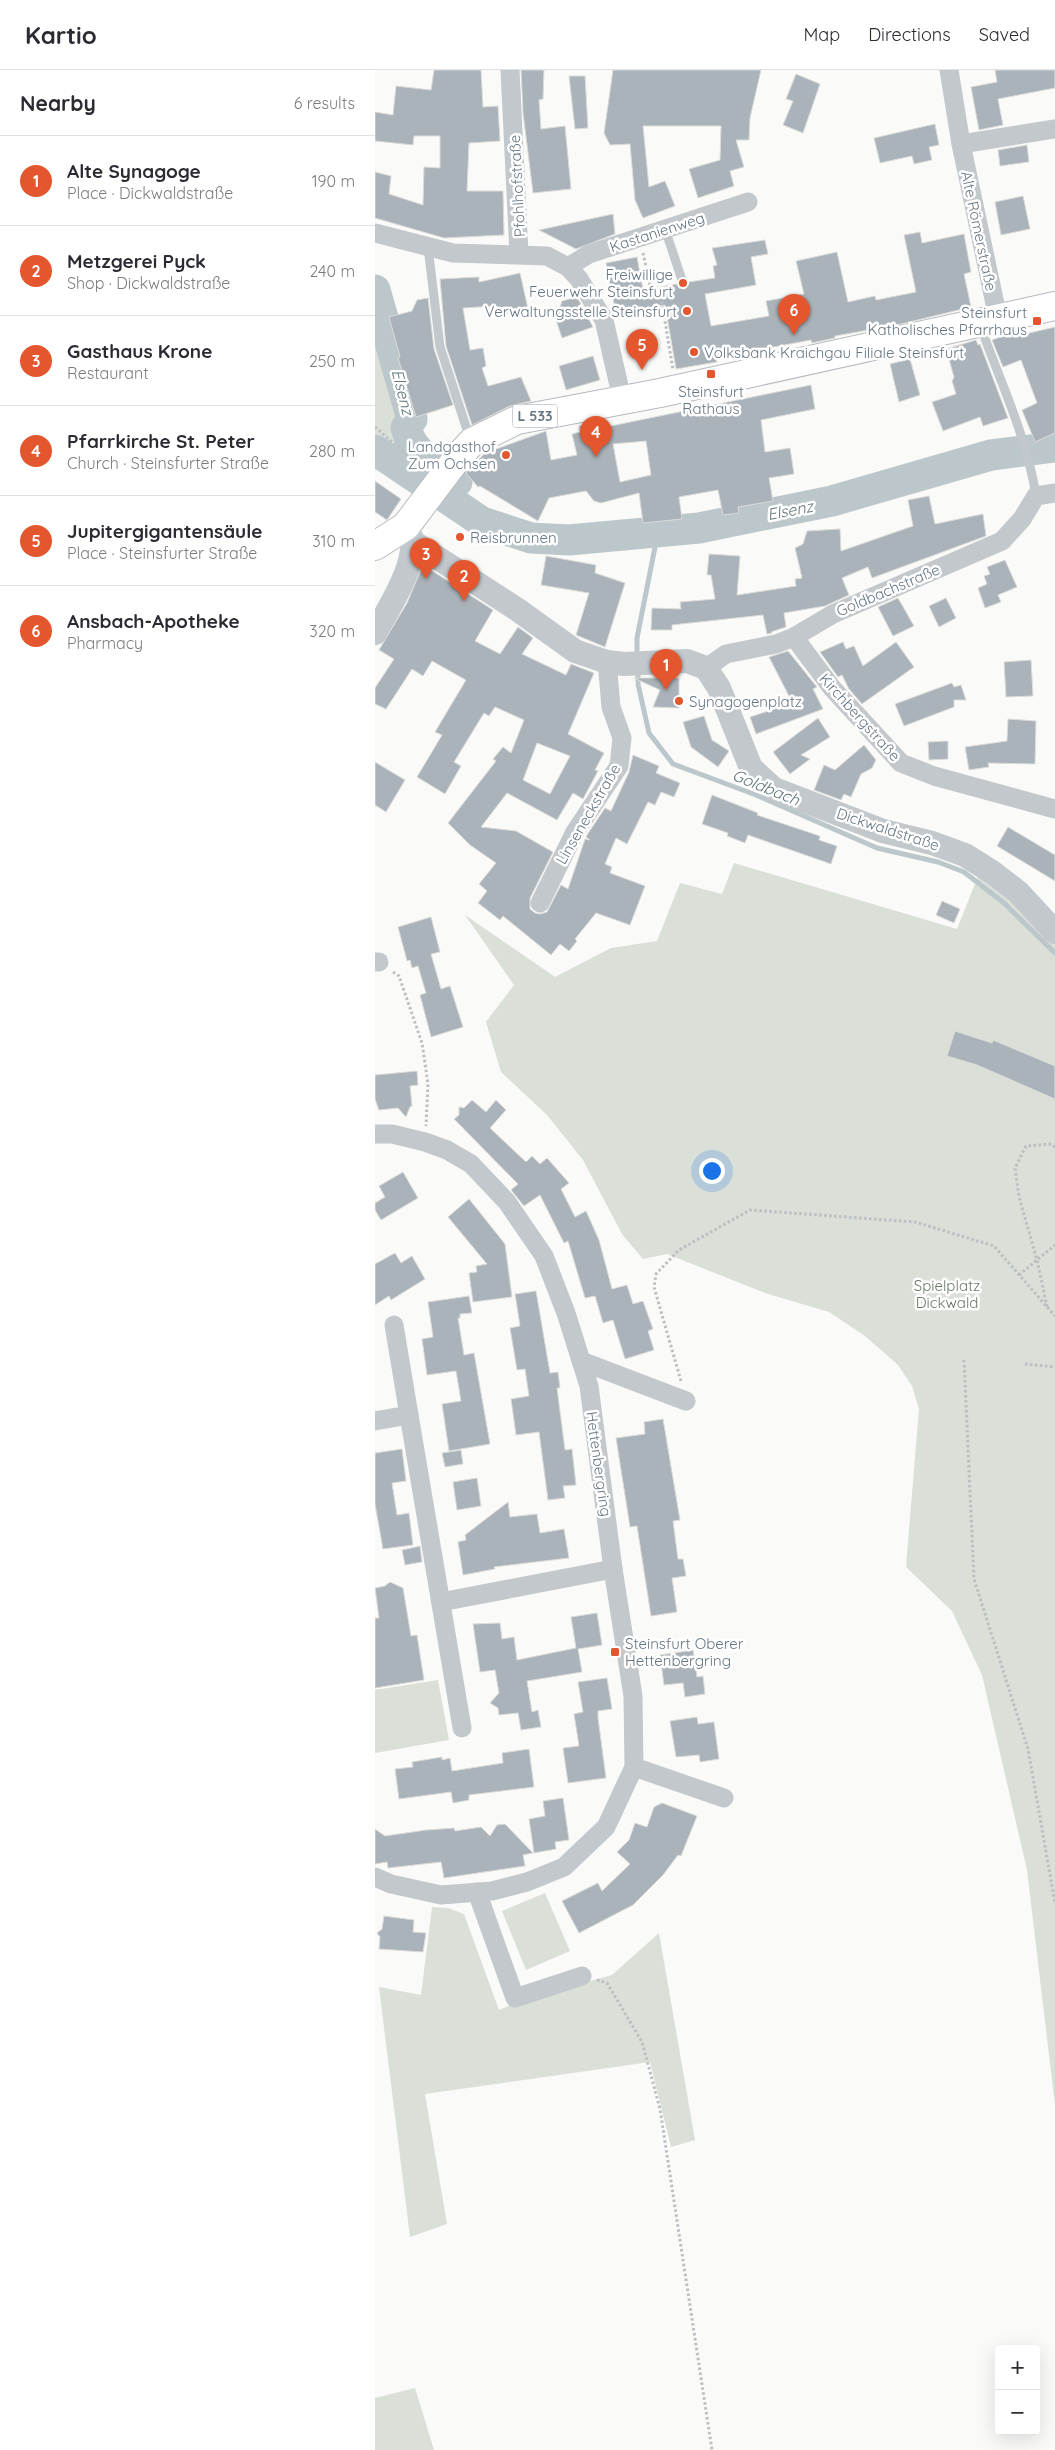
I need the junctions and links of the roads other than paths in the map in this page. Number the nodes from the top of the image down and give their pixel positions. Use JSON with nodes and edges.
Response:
{"nodes":[{"id":1,"x":511,"y":70,"type":"edge"},
{"id":2,"x":949,"y":70,"type":"edge"},
{"id":3,"x":1055,"y":129,"type":"edge"},
{"id":4,"x":961,"y":144,"type":"junction"},
{"id":5,"x":748,"y":202,"type":"dead end"},
{"id":6,"x":665,"y":229,"type":"junction"},
{"id":7,"x":375,"y":233,"type":"edge"},
{"id":8,"x":429,"y":248,"type":"junction"},
{"id":9,"x":519,"y":254,"type":"junction"},
{"id":10,"x":568,"y":267,"type":"junction"},
{"id":11,"x":683,"y":283,"type":"dead end"},
{"id":12,"x":1055,"y":306,"type":"edge"},
{"id":13,"x":988,"y":320,"type":"junction"},
{"id":14,"x":622,"y":399,"type":"junction"},
{"id":15,"x":465,"y":450,"type":"junction"},
{"id":16,"x":1055,"y":493,"type":"edge"},
{"id":17,"x":1036,"y":496,"type":"junction"},
{"id":18,"x":409,"y":534,"type":"junction"},
{"id":19,"x":375,"y":546,"type":"edge"},
{"id":20,"x":375,"y":633,"type":"edge"},
{"id":21,"x":794,"y":637,"type":"junction"},
{"id":22,"x":616,"y":663,"type":"junction"},
{"id":23,"x":706,"y":668,"type":"junction"},
{"id":24,"x":1055,"y":809,"type":"edge"},
{"id":25,"x":540,"y":904,"type":"dead end"},
{"id":26,"x":1055,"y":932,"type":"edge"},
{"id":27,"x":375,"y":1134,"type":"edge"},
{"id":28,"x":394,"y":1325,"type":"dead end"},
{"id":29,"x":581,"y":1361,"type":"junction"},
{"id":30,"x":686,"y":1401,"type":"road end"},
{"id":31,"x":409,"y":1415,"type":"junction"},
{"id":32,"x":375,"y":1421,"type":"edge"},
{"id":33,"x":613,"y":1569,"type":"junction"},
{"id":34,"x":441,"y":1602,"type":"junction"},
{"id":35,"x":462,"y":1728,"type":"dead end"},
{"id":36,"x":634,"y":1767,"type":"junction"},
{"id":37,"x":724,"y":1798,"type":"dead end"},
{"id":38,"x":375,"y":1877,"type":"edge"},
{"id":39,"x":477,"y":1892,"type":"junction"},
{"id":40,"x":582,"y":1976,"type":"road end"}],
"edges":[{"from":1,"to":9,"type":"street","name":"Pfohlhofstraße"},
{"from":2,"to":4,"type":"street","name":"Alte Römerstraße"},
{"from":3,"to":4,"type":"street"},
{"from":4,"to":13,"type":"street","name":"Alte Römerstraße"},
{"from":5,"to":6,"type":"street","name":"Kastanienweg"},
{"from":6,"to":10,"type":"street","name":"Kastanienweg"},
{"from":6,"to":11,"type":"lane"},
{"from":7,"to":8,"type":"street"},
{"from":8,"to":9,"type":"street"},
{"from":8,"to":15,"type":"lane"},
{"from":9,"to":10,"type":"street","name":"Pfohlhofstraße"},
{"from":10,"to":14,"type":"street","name":"Pfohlhofstraße"},
{"from":12,"to":13,"type":"main road","number":"L 533"},
{"from":13,"to":14,"type":"main road","number":"L 533"},
{"from":13,"to":17,"type":"lane"},
{"from":14,"to":15,"type":"main road","number":"L 533"},
{"from":15,"to":18,"type":"main road","number":"L 533"},
{"from":16,"to":17,"type":"street"},
{"from":17,"to":21,"type":"street","name":"Goldbachstraße"},
{"from":18,"to":19,"type":"main road","number":"L 533"},
{"from":18,"to":20,"type":"street"},
{"from":18,"to":22,"type":"street"},
{"from":21,"to":23,"type":"street","name":"Goldbachstraße"},
{"from":21,"to":24,"type":"street","name":"Kirchbergstraße"},
{"from":22,"to":23,"type":"street"},
{"from":22,"to":25,"type":"street","name":"Linseneckstraße"},
{"from":23,"to":26,"type":"street","name":"Dickwaldstraße"},
{"from":27,"to":29,"type":"street","name":"Hettenbergring"},
{"from":28,"to":31,"type":"street"},
{"from":29,"to":30,"type":"street"},
{"from":29,"to":33,"type":"street","name":"Hettenbergring"},
{"from":31,"to":32,"type":"street"},
{"from":31,"to":34,"type":"street"},
{"from":33,"to":34,"type":"street"},
{"from":33,"to":36,"type":"street","name":"Hettenbergring"},
{"from":34,"to":35,"type":"street"},
{"from":36,"to":37,"type":"street"},
{"from":36,"to":39,"type":"street","name":"Hettenbergring"},
{"from":38,"to":39,"type":"street","name":"Hettenbergring"},
{"from":39,"to":40,"type":"street"}]}
